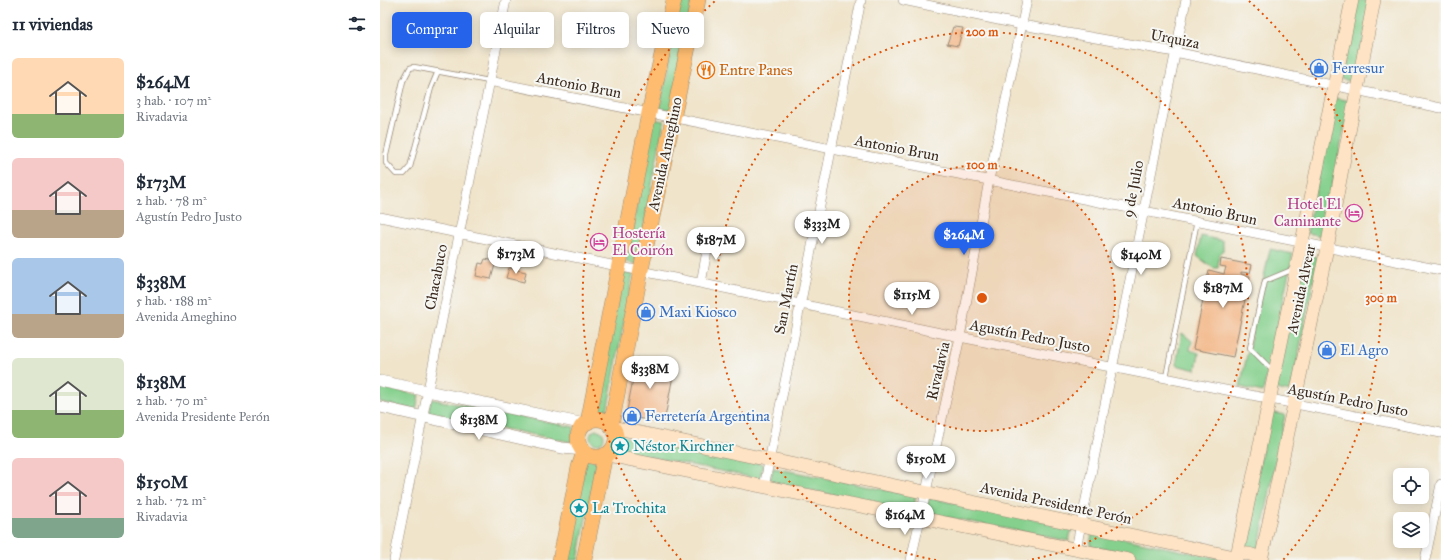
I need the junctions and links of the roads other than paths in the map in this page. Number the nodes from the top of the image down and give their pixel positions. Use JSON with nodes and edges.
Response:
{"nodes":[{"id":1,"x":506,"y":0,"type":"edge"},
{"id":2,"x":674,"y":0,"type":"edge"},
{"id":3,"x":698,"y":0,"type":"edge"},
{"id":4,"x":861,"y":0,"type":"edge"},
{"id":5,"x":903,"y":0,"type":"edge"},
{"id":6,"x":1027,"y":0,"type":"edge"},
{"id":7,"x":1186,"y":0,"type":"edge"},
{"id":8,"x":1352,"y":0,"type":"edge"},
{"id":9,"x":1374,"y":0,"type":"edge"},
{"id":10,"x":1022,"y":25,"type":"junction"},
{"id":11,"x":1175,"y":52,"type":"junction"},
{"id":12,"x":438,"y":71,"type":"junction"},
{"id":13,"x":489,"y":81,"type":"junction"},
{"id":14,"x":1334,"y":87,"type":"junction"},
{"id":15,"x":1356,"y":91,"type":"junction"},
{"id":16,"x":1441,"y":108,"type":"edge"},
{"id":17,"x":649,"y":113,"type":"junction"},
{"id":18,"x":672,"y":118,"type":"junction"},
{"id":19,"x":830,"y":149,"type":"junction"},
{"id":20,"x":989,"y":180,"type":"junction"},
{"id":21,"x":1143,"y":211,"type":"junction"},
{"id":22,"x":380,"y":217,"type":"edge"},
{"id":23,"x":1197,"y":221,"type":"junction"},
{"id":24,"x":459,"y":233,"type":"junction"},
{"id":25,"x":710,"y":235,"type":"dead end"},
{"id":26,"x":1301,"y":243,"type":"junction"},
{"id":27,"x":1327,"y":248,"type":"junction"},
{"id":28,"x":618,"y":266,"type":"junction"},
{"id":29,"x":1296,"y":269,"type":"junction"},
{"id":30,"x":641,"y":270,"type":"junction"},
{"id":31,"x":1441,"y":270,"type":"edge"},
{"id":32,"x":701,"y":283,"type":"junction"},
{"id":33,"x":800,"y":303,"type":"junction"},
{"id":34,"x":960,"y":337,"type":"junction"},
{"id":35,"x":1112,"y":366,"type":"junction"},
{"id":36,"x":1274,"y":372,"type":"junction"},
{"id":37,"x":1166,"y":377,"type":"junction"},
{"id":38,"x":380,"y":382,"type":"edge"},
{"id":39,"x":428,"y":391,"type":"junction"},
{"id":40,"x":1269,"y":398,"type":"junction"},
{"id":41,"x":1294,"y":403,"type":"junction"},
{"id":42,"x":380,"y":407,"type":"edge"},
{"id":43,"x":422,"y":416,"type":"junction"},
{"id":44,"x":586,"y":423,"type":"junction"},
{"id":45,"x":612,"y":426,"type":"junction"},
{"id":46,"x":1441,"y":433,"type":"edge"},
{"id":47,"x":583,"y":451,"type":"junction"},
{"id":48,"x":606,"y":455,"type":"junction"},
{"id":49,"x":768,"y":460,"type":"junction"},
{"id":50,"x":1441,"y":484,"type":"edge"},
{"id":51,"x":764,"y":487,"type":"junction"},
{"id":52,"x":925,"y":493,"type":"junction"},
{"id":53,"x":920,"y":516,"type":"junction"},
{"id":54,"x":1081,"y":524,"type":"junction"},
{"id":55,"x":1076,"y":549,"type":"junction"},
{"id":56,"x":1234,"y":558,"type":"edge"},
{"id":57,"x":394,"y":560,"type":"edge"},
{"id":58,"x":560,"y":560,"type":"edge"},
{"id":59,"x":584,"y":560,"type":"edge"},
{"id":60,"x":911,"y":560,"type":"edge"},
{"id":61,"x":1129,"y":560,"type":"edge"},
{"id":62,"x":1261,"y":560,"type":"edge"},
{"id":63,"x":1425,"y":560,"type":"edge"}],
"edges":[{"from":1,"to":13,"type":"street","name":"Chacabuco"},
{"from":2,"to":17,"type":"highway","name":"Avenida Ameghino"},
{"from":3,"to":18,"type":"highway","name":"Avenida Ameghino"},
{"from":4,"to":19,"type":"street","name":"San Martín"},
{"from":5,"to":10,"type":"street","name":"Urquiza"},
{"from":6,"to":10,"type":"street","name":"Rivadavia"},
{"from":7,"to":11,"type":"street","name":"9 de Julio"},
{"from":8,"to":14,"type":"main road","name":"Avenida Alvear"},
{"from":9,"to":15,"type":"main road","name":"Avenida Alvear"},
{"from":10,"to":11,"type":"street","name":"Urquiza"},
{"from":10,"to":20,"type":"street","name":"Rivadavia"},
{"from":11,"to":14,"type":"street","name":"Urquiza"},
{"from":11,"to":21,"type":"street","name":"9 de Julio"},
{"from":12,"to":12,"type":"lane"},
{"from":12,"to":13,"type":"lane"},
{"from":13,"to":17,"type":"street","name":"Antonio Brun"},
{"from":13,"to":24,"type":"street","name":"Chacabuco"},
{"from":14,"to":15,"type":"street","name":"Urquiza"},
{"from":14,"to":26,"type":"main road","name":"Avenida Alvear"},
{"from":15,"to":16,"type":"street","name":"Urquiza"},
{"from":15,"to":27,"type":"main road","name":"Avenida Alvear"},
{"from":17,"to":18,"type":"street","name":"Antonio Brun"},
{"from":17,"to":28,"type":"highway","name":"Avenida Ameghino"},
{"from":18,"to":19,"type":"street","name":"Antonio Brun"},
{"from":18,"to":30,"type":"highway","name":"Avenida Ameghino"},
{"from":19,"to":20,"type":"street","name":"Antonio Brun"},
{"from":19,"to":33,"type":"street","name":"San Martín"},
{"from":20,"to":21,"type":"street","name":"Antonio Brun"},
{"from":20,"to":34,"type":"street","name":"Rivadavia"},
{"from":21,"to":23,"type":"street","name":"Antonio Brun"},
{"from":21,"to":35,"type":"street","name":"9 de Julio"},
{"from":22,"to":24,"type":"street","name":"Agustín Pedro Justo"},
{"from":23,"to":26,"type":"street","name":"Antonio Brun"},
{"from":23,"to":37,"type":"lane"},
{"from":24,"to":28,"type":"street","name":"Agustín Pedro Justo"},
{"from":24,"to":39,"type":"street","name":"Chacabuco"},
{"from":25,"to":32,"type":"street"},
{"from":26,"to":27,"type":"street","name":"Antonio Brun"},
{"from":26,"to":29,"type":"main road","name":"Avenida Alvear"},
{"from":27,"to":31,"type":"street","name":"Antonio Brun"},
{"from":27,"to":41,"type":"main road","name":"Avenida Alvear"},
{"from":28,"to":30,"type":"street","name":"Agustín Pedro Justo"},
{"from":28,"to":44,"type":"highway","name":"Avenida Ameghino"},
{"from":29,"to":36,"type":"main road","name":"Avenida Alvear"},
{"from":29,"to":36,"type":"lane"},
{"from":30,"to":32,"type":"street","name":"Agustín Pedro Justo"},
{"from":30,"to":45,"type":"highway","name":"Avenida Ameghino"},
{"from":32,"to":33,"type":"street","name":"Agustín Pedro Justo"},
{"from":33,"to":34,"type":"street","name":"Agustín Pedro Justo"},
{"from":33,"to":49,"type":"street","name":"San Martín"},
{"from":34,"to":35,"type":"street","name":"Agustín Pedro Justo"},
{"from":34,"to":52,"type":"street","name":"Rivadavia"},
{"from":35,"to":37,"type":"street","name":"Agustín Pedro Justo"},
{"from":35,"to":54,"type":"street","name":"9 de Julio"},
{"from":36,"to":40,"type":"main road","name":"Avenida Alvear"},
{"from":37,"to":40,"type":"street","name":"Agustín Pedro Justo"},
{"from":38,"to":39,"type":"street"},
{"from":39,"to":43,"type":"street","name":"Chacabuco"},
{"from":39,"to":44,"type":"street"},
{"from":40,"to":41,"type":"street","name":"Agustín Pedro Justo"},
{"from":40,"to":56,"type":"main road","name":"Avenida Alvear"},
{"from":41,"to":46,"type":"street","name":"Agustín Pedro Justo"},
{"from":41,"to":62,"type":"main road","name":"Avenida Alvear"},
{"from":42,"to":43,"type":"street"},
{"from":43,"to":47,"type":"street"},
{"from":43,"to":57,"type":"street","name":"Chacabuco"},
{"from":44,"to":45,"type":"highway"},
{"from":44,"to":47,"type":"highway"},
{"from":45,"to":48,"type":"highway"},
{"from":45,"to":49,"type":"main road","name":"Avenida Presidente Perón"},
{"from":47,"to":48,"type":"highway"},
{"from":47,"to":58,"type":"highway"},
{"from":48,"to":51,"type":"main road"},
{"from":48,"to":59,"type":"highway"},
{"from":49,"to":51,"type":"street","name":"San Martín"},
{"from":49,"to":52,"type":"main road","name":"Avenida Presidente Perón"},
{"from":50,"to":63,"type":"street"},
{"from":51,"to":53,"type":"main road"},
{"from":52,"to":53,"type":"street","name":"Rivadavia"},
{"from":52,"to":54,"type":"main road","name":"Avenida Presidente Perón"},
{"from":53,"to":55,"type":"main road"},
{"from":53,"to":60,"type":"street","name":"Rivadavia"},
{"from":54,"to":55,"type":"street","name":"9 de Julio"},
{"from":54,"to":56,"type":"main road","name":"Avenida Presidente Perón"},
{"from":55,"to":61,"type":"main road"},
{"from":56,"to":62,"type":"main road","name":"Avenida Presidente Perón"}]}
